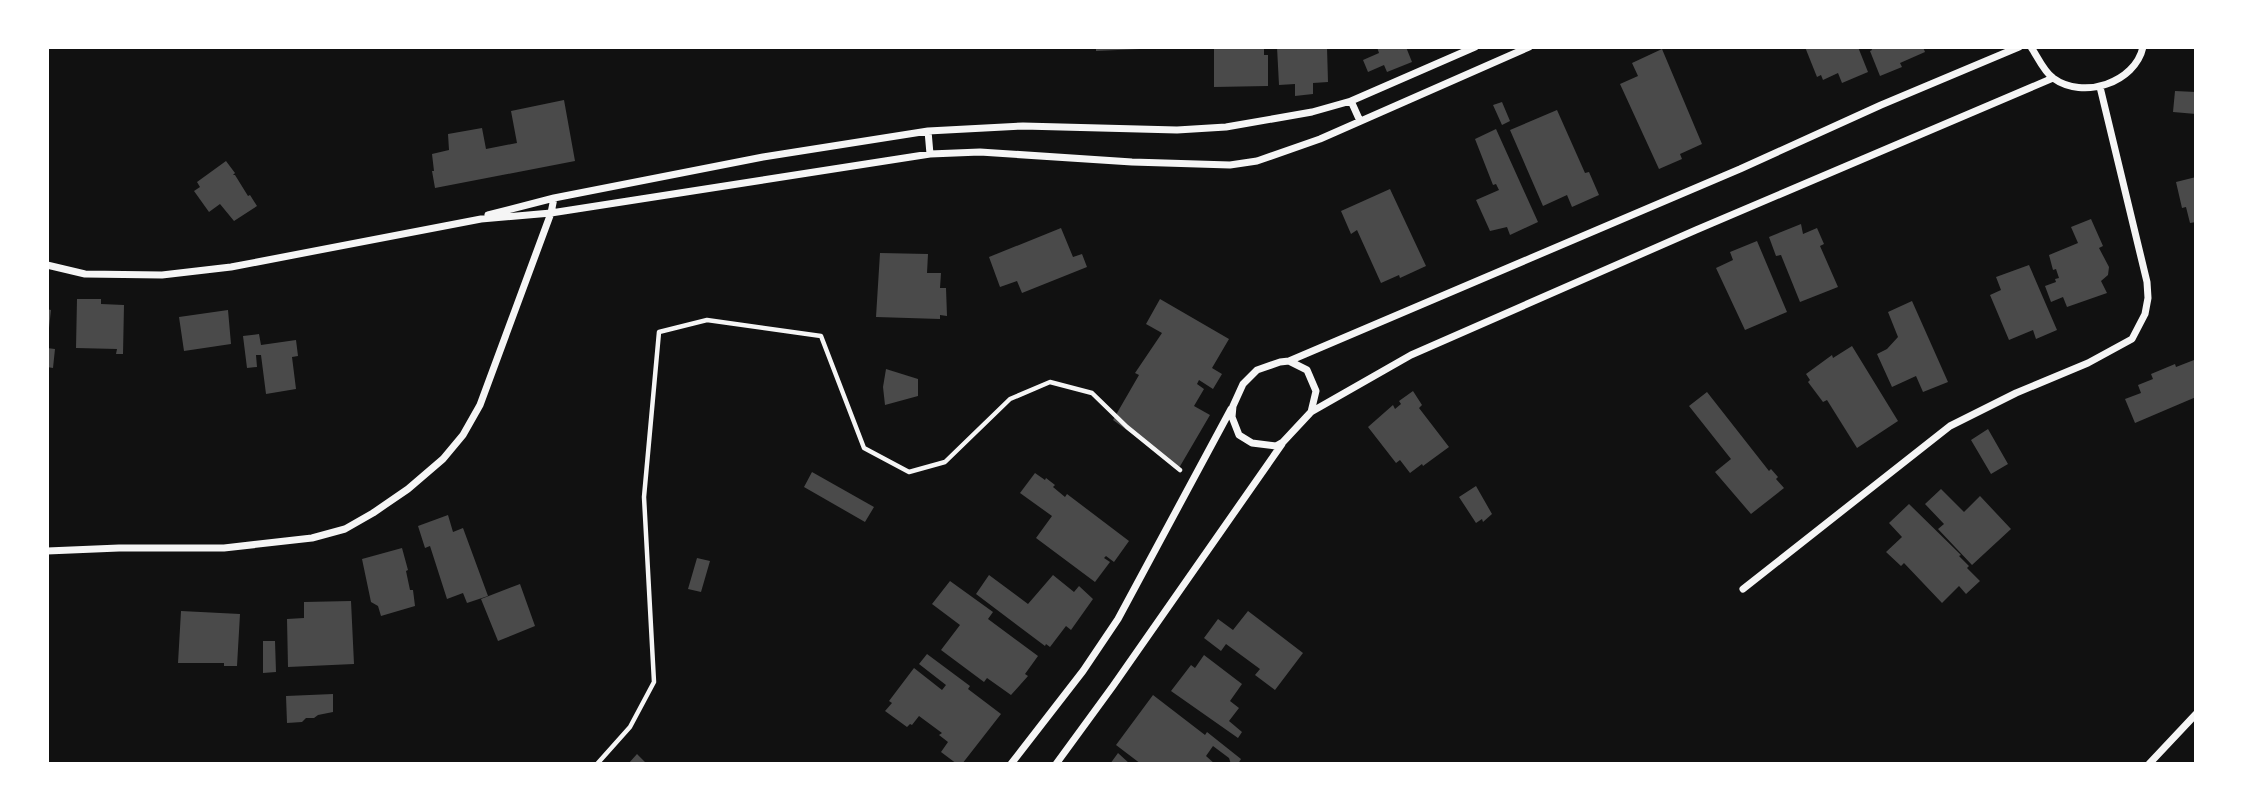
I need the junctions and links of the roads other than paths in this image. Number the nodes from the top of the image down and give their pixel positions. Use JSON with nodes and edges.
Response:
{"nodes":[{"id":1,"x":1475,"y":47,"type":"edge"},
{"id":2,"x":1529,"y":47,"type":"edge"},
{"id":3,"x":2019,"y":47,"type":"edge"},
{"id":4,"x":2031,"y":47,"type":"edge"},
{"id":5,"x":2143,"y":47,"type":"edge"},
{"id":6,"x":2053,"y":78,"type":"junction"},
{"id":7,"x":2099,"y":87,"type":"junction"},
{"id":8,"x":1351,"y":101,"type":"junction"},
{"id":9,"x":1360,"y":121,"type":"junction"},
{"id":10,"x":928,"y":131,"type":"junction"},
{"id":11,"x":930,"y":155,"type":"junction"},
{"id":12,"x":554,"y":198,"type":"junction"},
{"id":13,"x":551,"y":213,"type":"junction"},
{"id":14,"x":481,"y":219,"type":"junction"},
{"id":15,"x":47,"y":265,"type":"edge"},
{"id":16,"x":1289,"y":361,"type":"junction"},
{"id":17,"x":1233,"y":406,"type":"junction"},
{"id":18,"x":1311,"y":412,"type":"junction"},
{"id":19,"x":1283,"y":442,"type":"junction"},
{"id":20,"x":47,"y":551,"type":"edge"},
{"id":21,"x":1743,"y":589,"type":"dead end"},
{"id":22,"x":2196,"y":714,"type":"edge"},
{"id":23,"x":1011,"y":764,"type":"edge"},
{"id":24,"x":1056,"y":764,"type":"edge"},
{"id":25,"x":2149,"y":764,"type":"edge"}],
"edges":[{"from":1,"to":8,"type":"street"},
{"from":2,"to":9,"type":"street"},
{"from":3,"to":16,"type":"street"},
{"from":4,"to":6,"type":"street"},
{"from":5,"to":7,"type":"street"},
{"from":6,"to":7,"type":"street"},
{"from":6,"to":18,"type":"street"},
{"from":7,"to":21,"type":"street"},
{"from":8,"to":9,"type":"street"},
{"from":8,"to":10,"type":"street"},
{"from":9,"to":11,"type":"street"},
{"from":10,"to":11,"type":"street"},
{"from":10,"to":12,"type":"street"},
{"from":11,"to":13,"type":"street"},
{"from":12,"to":13,"type":"street"},
{"from":12,"to":14,"type":"street"},
{"from":13,"to":14,"type":"street"},
{"from":13,"to":20,"type":"street"},
{"from":14,"to":15,"type":"street"},
{"from":16,"to":17,"type":"street"},
{"from":16,"to":18,"type":"street"},
{"from":17,"to":19,"type":"street"},
{"from":17,"to":23,"type":"street"},
{"from":18,"to":19,"type":"street"},
{"from":19,"to":24,"type":"street"},
{"from":22,"to":25,"type":"street"}]}
